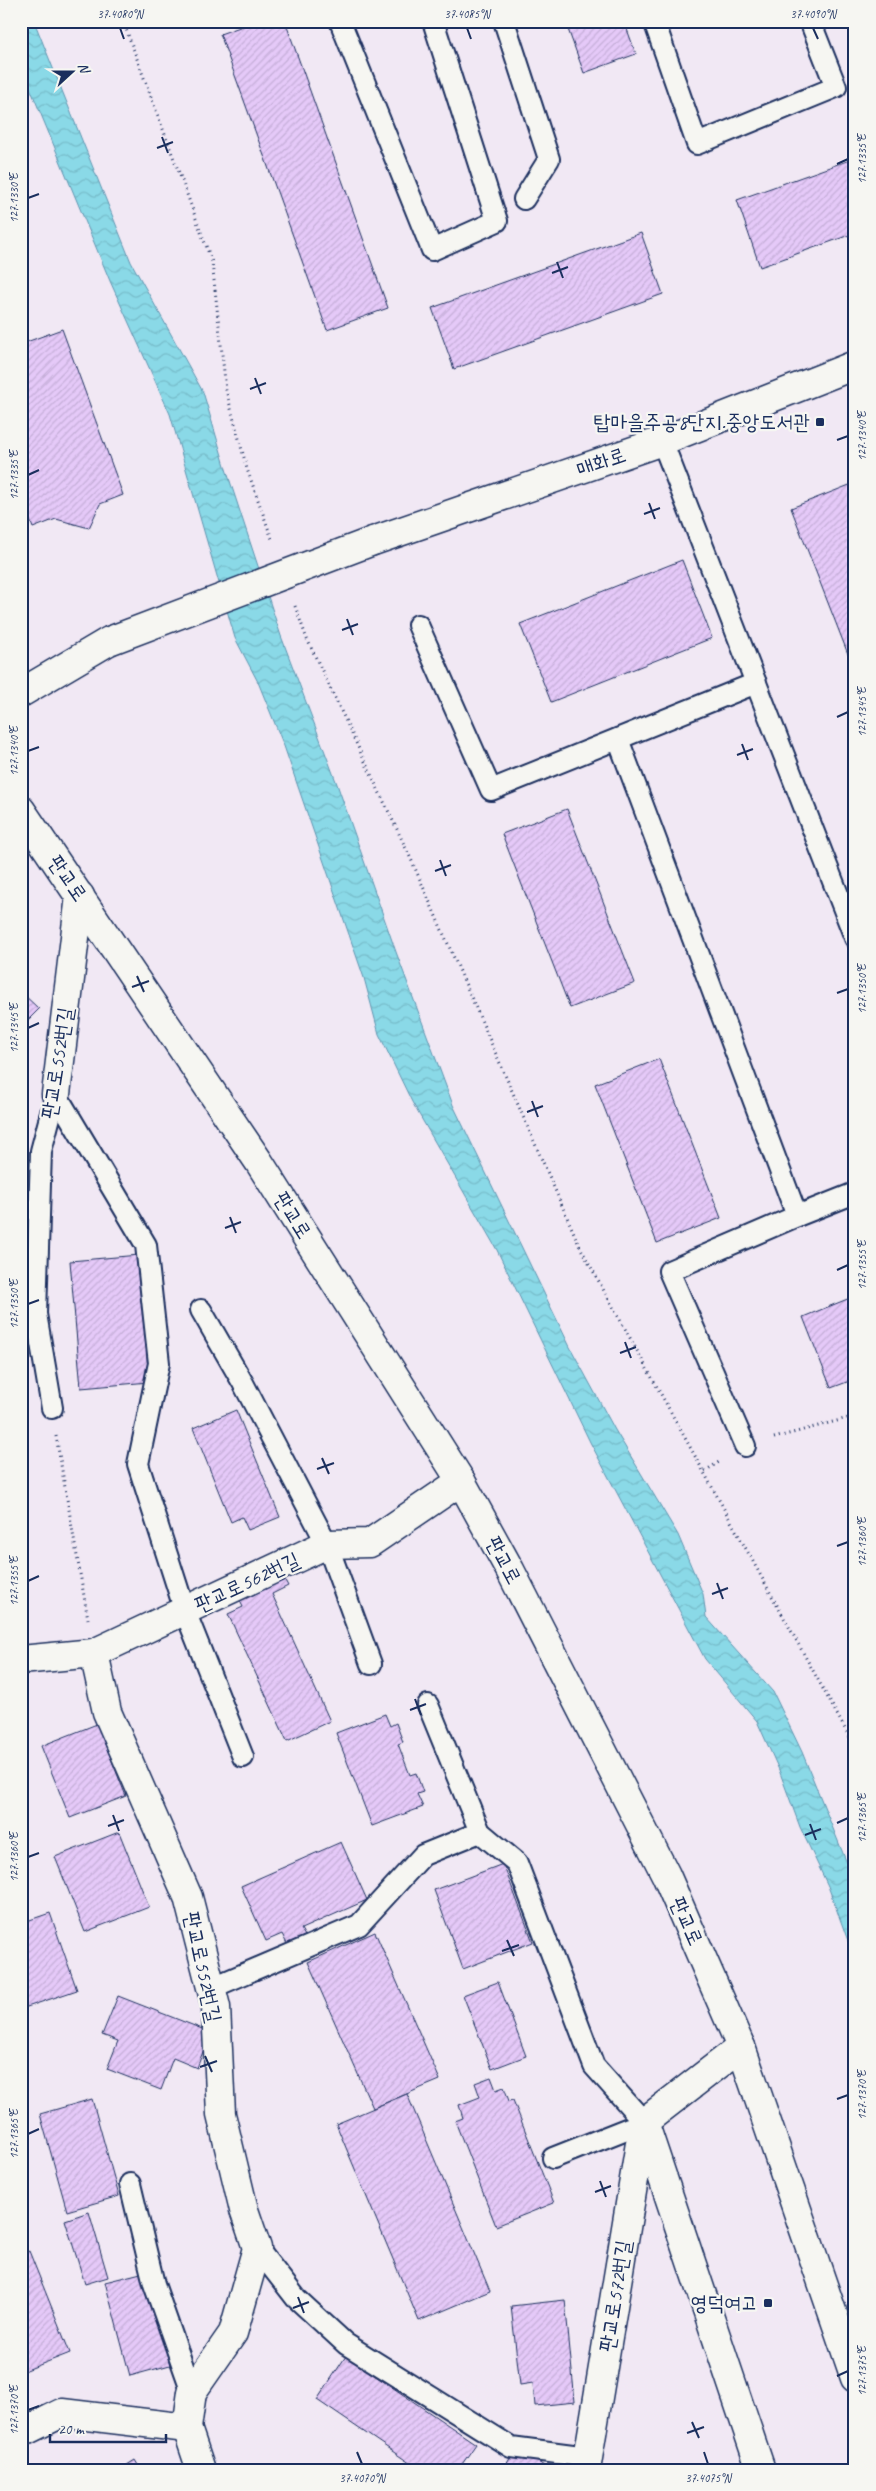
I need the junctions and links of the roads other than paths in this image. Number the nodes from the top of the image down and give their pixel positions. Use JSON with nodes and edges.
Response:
{"nodes":[{"id":1,"x":340,"y":21,"type":"edge"},
{"id":2,"x":433,"y":21,"type":"edge"},
{"id":3,"x":504,"y":21,"type":"edge"},
{"id":4,"x":654,"y":21,"type":"edge"},
{"id":5,"x":810,"y":21,"type":"edge"},
{"id":6,"x":524,"y":199,"type":"dead end"},
{"id":7,"x":855,"y":365,"type":"edge"},
{"id":8,"x":662,"y":441,"type":"junction"},
{"id":9,"x":418,"y":625,"type":"dead end"},
{"id":10,"x":756,"y":683,"type":"junction"},
{"id":11,"x":21,"y":693,"type":"edge"},
{"id":12,"x":618,"y":739,"type":"junction"},
{"id":13,"x":21,"y":810,"type":"edge"},
{"id":14,"x":80,"y":896,"type":"junction"},
{"id":15,"x":855,"y":938,"type":"edge"},
{"id":16,"x":56,"y":1094,"type":"junction"},
{"id":17,"x":855,"y":1193,"type":"edge"},
{"id":18,"x":797,"y":1216,"type":"junction"},
{"id":19,"x":36,"y":1293,"type":"junction"},
{"id":20,"x":21,"y":1309,"type":"edge"},
{"id":21,"x":201,"y":1310,"type":"dead end"},
{"id":22,"x":52,"y":1408,"type":"road end"},
{"id":23,"x":745,"y":1446,"type":"road end"},
{"id":24,"x":461,"y":1481,"type":"junction"},
{"id":25,"x":326,"y":1544,"type":"junction"},
{"id":26,"x":185,"y":1611,"type":"junction"},
{"id":27,"x":94,"y":1652,"type":"junction"},
{"id":28,"x":21,"y":1660,"type":"edge"},
{"id":29,"x":371,"y":1664,"type":"dead end"},
{"id":30,"x":428,"y":1705,"type":"dead end"},
{"id":31,"x":243,"y":1757,"type":"dead end"},
{"id":32,"x":480,"y":1832,"type":"junction"},
{"id":33,"x":211,"y":1988,"type":"junction"},
{"id":34,"x":741,"y":2047,"type":"junction"},
{"id":35,"x":644,"y":2122,"type":"junction"},
{"id":36,"x":553,"y":2158,"type":"dead end"},
{"id":37,"x":130,"y":2184,"type":"dead end"},
{"id":38,"x":257,"y":2248,"type":"junction"},
{"id":39,"x":855,"y":2378,"type":"edge"},
{"id":40,"x":192,"y":2392,"type":"junction"},
{"id":41,"x":187,"y":2428,"type":"junction"},
{"id":42,"x":21,"y":2432,"type":"edge"},
{"id":43,"x":587,"y":2463,"type":"edge"},
{"id":44,"x":201,"y":2470,"type":"edge"},
{"id":45,"x":762,"y":2470,"type":"edge"}],
"edges":[{"from":1,"to":2,"type":"lane"},
{"from":3,"to":6,"type":"lane"},
{"from":4,"to":5,"type":"lane"},
{"from":7,"to":8,"type":"street","name":"매화로"},
{"from":8,"to":10,"type":"lane"},
{"from":8,"to":11,"type":"street","name":"매화로","bridge":true},
{"from":9,"to":12,"type":"lane"},
{"from":10,"to":12,"type":"lane"},
{"from":10,"to":15,"type":"lane"},
{"from":12,"to":18,"type":"lane"},
{"from":13,"to":14,"type":"street","name":"판교로"},
{"from":14,"to":16,"type":"street","name":"판교로552번길"},
{"from":14,"to":24,"type":"street","name":"판교로"},
{"from":16,"to":19,"type":"lane","name":"판교로552번길"},
{"from":16,"to":26,"type":"lane"},
{"from":17,"to":18,"type":"lane"},
{"from":18,"to":23,"type":"lane"},
{"from":19,"to":20,"type":"lane"},
{"from":19,"to":22,"type":"lane","name":"판교로552번길"},
{"from":21,"to":25,"type":"lane"},
{"from":24,"to":25,"type":"street","name":"판교로562번길"},
{"from":24,"to":34,"type":"street","name":"판교로"},
{"from":25,"to":26,"type":"street","name":"판교로562번길"},
{"from":25,"to":29,"type":"lane"},
{"from":26,"to":27,"type":"street","name":"판교로562번길"},
{"from":26,"to":31,"type":"lane"},
{"from":27,"to":28,"type":"street","name":"판교로562번길"},
{"from":27,"to":33,"type":"street","name":"판교로552번길"},
{"from":30,"to":32,"type":"lane"},
{"from":32,"to":33,"type":"lane"},
{"from":32,"to":35,"type":"lane"},
{"from":33,"to":38,"type":"street","name":"판교로552번길"},
{"from":34,"to":35,"type":"street"},
{"from":34,"to":39,"type":"street","name":"판교로"},
{"from":35,"to":36,"type":"lane"},
{"from":35,"to":43,"type":"street","name":"판교로572번길"},
{"from":35,"to":45,"type":"street"},
{"from":37,"to":40,"type":"lane"},
{"from":38,"to":40,"type":"street"},
{"from":38,"to":43,"type":"lane"},
{"from":40,"to":41,"type":"street"},
{"from":41,"to":42,"type":"street"},
{"from":41,"to":44,"type":"street"}]}
